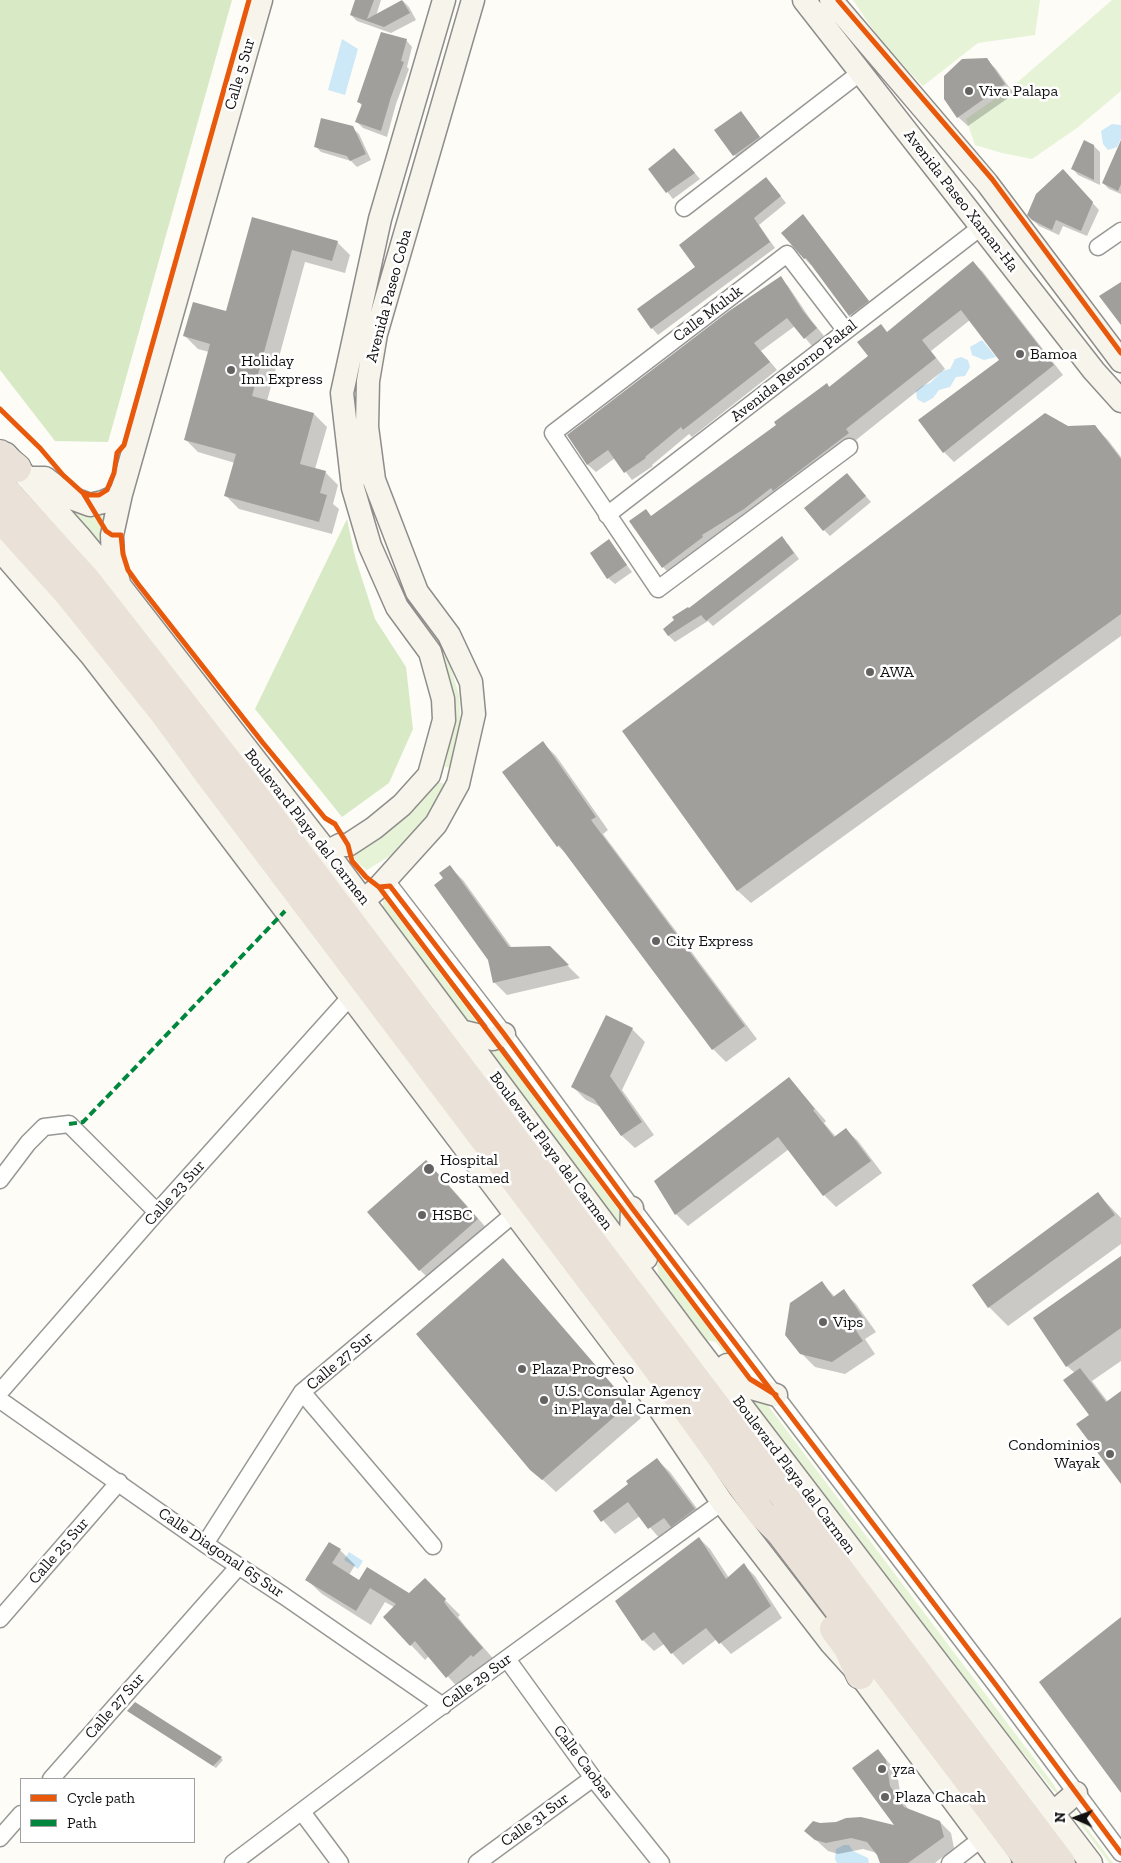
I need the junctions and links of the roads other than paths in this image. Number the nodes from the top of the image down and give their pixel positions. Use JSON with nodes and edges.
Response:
{"nodes":[{"id":1,"x":261,"y":0,"type":"edge"},
{"id":2,"x":444,"y":0,"type":"edge"},
{"id":3,"x":473,"y":0,"type":"edge"},
{"id":4,"x":804,"y":0,"type":"edge"},
{"id":5,"x":831,"y":0,"type":"edge"},
{"id":6,"x":861,"y":72,"type":"junction"},
{"id":7,"x":684,"y":208,"type":"dead end"},
{"id":8,"x":981,"y":227,"type":"junction"},
{"id":9,"x":1121,"y":230,"type":"edge"},
{"id":10,"x":1098,"y":247,"type":"dead end"},
{"id":11,"x":846,"y":331,"type":"junction"},
{"id":12,"x":1121,"y":361,"type":"edge"},
{"id":13,"x":1121,"y":401,"type":"edge"},
{"id":14,"x":849,"y":447,"type":"dead end"},
{"id":15,"x":9,"y":466,"type":"edge"},
{"id":16,"x":121,"y":494,"type":"junction"},
{"id":17,"x":607,"y":514,"type":"junction"},
{"id":18,"x":0,"y":518,"type":"edge"},
{"id":19,"x":370,"y":546,"type":"junction"},
{"id":20,"x":400,"y":547,"type":"junction"},
{"id":21,"x":0,"y":550,"type":"edge"},
{"id":22,"x":120,"y":586,"type":"junction"},
{"id":23,"x":327,"y":852,"type":"junction"},
{"id":24,"x":371,"y":893,"type":"junction"},
{"id":25,"x":351,"y":996,"type":"junction"},
{"id":26,"x":460,"y":1031,"type":"junction"},
{"id":27,"x":504,"y":1034,"type":"junction"},
{"id":28,"x":2,"y":1173,"type":"edge"},
{"id":29,"x":632,"y":1208,"type":"junction"},
{"id":30,"x":157,"y":1212,"type":"junction"},
{"id":31,"x":515,"y":1213,"type":"junction"},
{"id":32,"x":651,"y":1285,"type":"junction"},
{"id":33,"x":692,"y":1340,"type":"junction"},
{"id":34,"x":0,"y":1392,"type":"edge"},
{"id":35,"x":302,"y":1392,"type":"junction"},
{"id":36,"x":776,"y":1395,"type":"junction"},
{"id":37,"x":0,"y":1400,"type":"edge"},
{"id":38,"x":119,"y":1482,"type":"junction"},
{"id":39,"x":722,"y":1502,"type":"junction"},
{"id":40,"x":762,"y":1514,"type":"junction"},
{"id":41,"x":205,"y":1544,"type":"junction"},
{"id":42,"x":433,"y":1546,"type":"dead end"},
{"id":43,"x":239,"y":1566,"type":"junction"},
{"id":44,"x":0,"y":1619,"type":"edge"},
{"id":45,"x":507,"y":1660,"type":"junction"},
{"id":46,"x":860,"y":1675,"type":"junction"},
{"id":47,"x":443,"y":1706,"type":"junction"},
{"id":48,"x":52,"y":1778,"type":"edge"},
{"id":49,"x":593,"y":1778,"type":"junction"},
{"id":50,"x":1076,"y":1793,"type":"junction"},
{"id":51,"x":302,"y":1812,"type":"junction"},
{"id":52,"x":1053,"y":1813,"type":"junction"},
{"id":53,"x":20,"y":1815,"type":"edge"},
{"id":54,"x":3,"y":1830,"type":"edge"},
{"id":55,"x":981,"y":1839,"type":"junction"},
{"id":56,"x":1121,"y":1854,"type":"edge"},
{"id":57,"x":233,"y":1863,"type":"edge"},
{"id":58,"x":340,"y":1863,"type":"edge"},
{"id":59,"x":478,"y":1863,"type":"edge"},
{"id":60,"x":661,"y":1863,"type":"edge"},
{"id":61,"x":950,"y":1863,"type":"edge"},
{"id":62,"x":1000,"y":1863,"type":"edge"},
{"id":63,"x":1031,"y":1863,"type":"edge"},
{"id":64,"x":1061,"y":1863,"type":"edge"},
{"id":65,"x":1091,"y":1863,"type":"edge"}],
"edges":[{"from":1,"to":16,"type":"main road","name":"Calle 5 Sur"},
{"from":2,"to":19,"type":"main road","name":"Avenida Paseo Coba"},
{"from":3,"to":20,"type":"main road","name":"Avenida Paseo Coba"},
{"from":4,"to":6,"type":"main road","name":"Avenida Paseo Xaman-Ha"},
{"from":5,"to":12,"type":"main road","name":"Avenida Paseo Xaman-Ha"},
{"from":6,"to":7,"type":"street"},
{"from":6,"to":8,"type":"main road","name":"Avenida Paseo Xaman-Ha"},
{"from":8,"to":11,"type":"street","name":"Avenida Retorno Pakal"},
{"from":8,"to":13,"type":"main road","name":"Avenida Paseo Xaman-Ha"},
{"from":9,"to":10,"type":"street"},
{"from":11,"to":17,"type":"street","name":"Avenida Retorno Pakal"},
{"from":11,"to":17,"type":"street","name":"Calle Muluk"},
{"from":14,"to":17,"type":"street"},
{"from":15,"to":16,"type":"main road"},
{"from":15,"to":22,"type":"main road","name":"Boulevard Playa del Carmen"},
{"from":15,"to":64,"type":"highway"},
{"from":16,"to":22,"type":"main road","name":"Calle 5 Sur"},
{"from":18,"to":40,"type":"highway"},
{"from":19,"to":20,"type":"main road"},
{"from":19,"to":23,"type":"main road","name":"Avenida Paseo Coba"},
{"from":20,"to":24,"type":"main road","name":"Avenida Paseo Coba"},
{"from":21,"to":25,"type":"main road"},
{"from":22,"to":23,"type":"main road","name":"Boulevard Playa del Carmen"},
{"from":23,"to":24,"type":"main road","name":"Boulevard Playa del Carmen"},
{"from":24,"to":26,"type":"main road","name":"Boulevard Playa del Carmen"},
{"from":24,"to":27,"type":"street"},
{"from":25,"to":30,"type":"street","name":"Calle 23 Sur"},
{"from":25,"to":31,"type":"main road"},
{"from":26,"to":27,"type":"main road"},
{"from":26,"to":32,"type":"main road","name":"Boulevard Playa del Carmen"},
{"from":27,"to":29,"type":"street"},
{"from":28,"to":30,"type":"street"},
{"from":29,"to":32,"type":"main road"},
{"from":29,"to":36,"type":"street"},
{"from":30,"to":34,"type":"street","name":"Calle 23 Sur"},
{"from":31,"to":35,"type":"street","name":"Calle 27 Sur"},
{"from":31,"to":39,"type":"main road"},
{"from":32,"to":33,"type":"main road","name":"Boulevard Playa del Carmen"},
{"from":33,"to":36,"type":"main road"},
{"from":33,"to":52,"type":"main road","name":"Boulevard Playa del Carmen"},
{"from":35,"to":41,"type":"street","name":"Calle 27 Sur"},
{"from":35,"to":42,"type":"street"},
{"from":36,"to":50,"type":"street"},
{"from":37,"to":38,"type":"street","name":"Calle Diagonal 65 Sur"},
{"from":38,"to":41,"type":"street","name":"Calle Diagonal 65 Sur"},
{"from":38,"to":44,"type":"street","name":"Calle 25 Sur"},
{"from":39,"to":45,"type":"street","name":"Calle 29 Sur"},
{"from":39,"to":46,"type":"main road"},
{"from":40,"to":46,"type":"highway"},
{"from":40,"to":63,"type":"highway"},
{"from":41,"to":43,"type":"street","name":"Calle Diagonal 65 Sur"},
{"from":43,"to":47,"type":"street","name":"Calle Diagonal 65 Sur"},
{"from":43,"to":48,"type":"street","name":"Calle 27 Sur"},
{"from":45,"to":47,"type":"street","name":"Calle 29 Sur"},
{"from":45,"to":49,"type":"street","name":"Calle Caobas"},
{"from":46,"to":55,"type":"main road"},
{"from":47,"to":51,"type":"street","name":"Calle 29 Sur"},
{"from":49,"to":59,"type":"street","name":"Calle 31 Sur"},
{"from":49,"to":60,"type":"street","name":"Calle Caobas"},
{"from":50,"to":52,"type":"main road"},
{"from":50,"to":56,"type":"street"},
{"from":51,"to":57,"type":"street","name":"Calle 29 Sur"},
{"from":51,"to":58,"type":"street"},
{"from":52,"to":65,"type":"main road","name":"Boulevard Playa del Carmen"},
{"from":53,"to":54,"type":"street"},
{"from":55,"to":61,"type":"street"},
{"from":55,"to":62,"type":"main road"}]}
